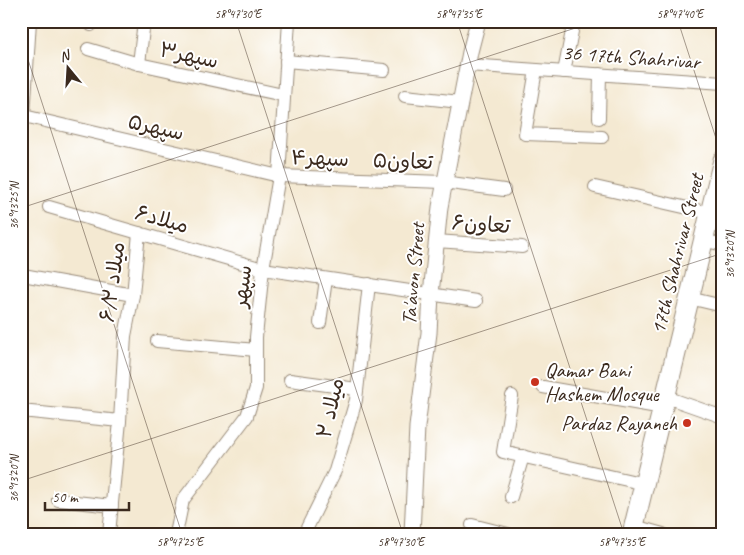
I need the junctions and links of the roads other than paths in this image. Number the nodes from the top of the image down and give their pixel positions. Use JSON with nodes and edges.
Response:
{"nodes":[{"id":1,"x":30,"y":21,"type":"edge"},
{"id":2,"x":144,"y":21,"type":"edge"},
{"id":3,"x":289,"y":21,"type":"edge"},
{"id":4,"x":478,"y":21,"type":"edge"},
{"id":5,"x":574,"y":21,"type":"edge"},
{"id":6,"x":88,"y":49,"type":"dead end"},
{"id":7,"x":286,"y":61,"type":"junction"},
{"id":8,"x":138,"y":64,"type":"junction"},
{"id":9,"x":468,"y":65,"type":"junction"},
{"id":10,"x":384,"y":70,"type":"dead end"},
{"id":11,"x":536,"y":70,"type":"junction"},
{"id":12,"x":564,"y":72,"type":"junction"},
{"id":13,"x":600,"y":74,"type":"junction"},
{"id":14,"x":723,"y":83,"type":"edge"},
{"id":15,"x":283,"y":95,"type":"junction"},
{"id":16,"x":405,"y":96,"type":"dead end"},
{"id":17,"x":460,"y":102,"type":"junction"},
{"id":18,"x":600,"y":118,"type":"dead end"},
{"id":19,"x":602,"y":137,"type":"dead end"},
{"id":20,"x":723,"y":160,"type":"edge"},
{"id":21,"x":278,"y":176,"type":"junction"},
{"id":22,"x":361,"y":179,"type":"joint"},
{"id":23,"x":443,"y":182,"type":"junction"},
{"id":24,"x":595,"y":187,"type":"dead end"},
{"id":25,"x":504,"y":190,"type":"dead end"},
{"id":26,"x":48,"y":208,"type":"dead end"},
{"id":27,"x":710,"y":213,"type":"junction"},
{"id":28,"x":139,"y":233,"type":"junction"},
{"id":29,"x":703,"y":240,"type":"junction"},
{"id":30,"x":436,"y":241,"type":"junction"},
{"id":31,"x":723,"y":245,"type":"edge"},
{"id":32,"x":522,"y":247,"type":"dead end"},
{"id":33,"x":263,"y":269,"type":"junction"},
{"id":34,"x":22,"y":274,"type":"dead end"},
{"id":35,"x":326,"y":279,"type":"junction"},
{"id":36,"x":369,"y":284,"type":"junction"},
{"id":37,"x":431,"y":294,"type":"junction"},
{"id":38,"x":133,"y":295,"type":"junction"},
{"id":39,"x":689,"y":298,"type":"junction"},
{"id":40,"x":476,"y":301,"type":"dead end"},
{"id":41,"x":723,"y":306,"type":"edge"},
{"id":42,"x":320,"y":323,"type":"dead end"},
{"id":43,"x":157,"y":341,"type":"dead end"},
{"id":44,"x":256,"y":350,"type":"junction"},
{"id":45,"x":290,"y":380,"type":"dead end"},
{"id":46,"x":543,"y":387,"type":"dead end"},
{"id":47,"x":357,"y":389,"type":"junction"},
{"id":48,"x":512,"y":396,"type":"dead end"},
{"id":49,"x":664,"y":402,"type":"junction"},
{"id":50,"x":21,"y":411,"type":"edge"},
{"id":51,"x":723,"y":417,"type":"edge"},
{"id":52,"x":120,"y":420,"type":"junction"},
{"id":53,"x":522,"y":456,"type":"junction"},
{"id":54,"x":645,"y":484,"type":"junction"},
{"id":55,"x":511,"y":497,"type":"dead end"},
{"id":56,"x":58,"y":500,"type":"dead end"},
{"id":57,"x":112,"y":506,"type":"junction"},
{"id":58,"x":472,"y":525,"type":"dead end"},
{"id":59,"x":633,"y":530,"type":"edge"},
{"id":60,"x":109,"y":534,"type":"edge"},
{"id":61,"x":176,"y":534,"type":"edge"},
{"id":62,"x":304,"y":534,"type":"edge"},
{"id":63,"x":412,"y":534,"type":"edge"},
{"id":64,"x":508,"y":534,"type":"edge"},
{"id":65,"x":663,"y":534,"type":"edge"}],
"edges":[{"from":1,"to":21,"type":"street","name":"سپهر۵"},
{"from":2,"to":8,"type":"street"},
{"from":3,"to":7,"type":"street","name":"سپهر"},
{"from":4,"to":9,"type":"street","name":"Ta'avon Street"},
{"from":5,"to":12,"type":"street"},
{"from":6,"to":8,"type":"street","name":"سپهر۳"},
{"from":7,"to":10,"type":"street"},
{"from":7,"to":15,"type":"street","name":"سپهر"},
{"from":8,"to":15,"type":"street","name":"سپهر۳"},
{"from":9,"to":11,"type":"street","name":"36 17th Shahrivar"},
{"from":9,"to":17,"type":"street","name":"Ta'avon Street"},
{"from":11,"to":12,"type":"street","name":"36 17th Shahrivar"},
{"from":11,"to":19,"type":"street"},
{"from":12,"to":13,"type":"street","name":"36 17th Shahrivar"},
{"from":13,"to":14,"type":"street","name":"36 17th Shahrivar"},
{"from":13,"to":18,"type":"street"},
{"from":15,"to":21,"type":"street","name":"سپهر"},
{"from":16,"to":17,"type":"street"},
{"from":17,"to":23,"type":"street","name":"Ta'avon Street"},
{"from":20,"to":27,"type":"main road","name":"17th Shahrivar Street"},
{"from":21,"to":22,"type":"street","name":"سپهر۴"},
{"from":21,"to":33,"type":"street","name":"سپهر"},
{"from":22,"to":23,"type":"street","name":"تعاون۵"},
{"from":23,"to":25,"type":"street","name":"تعاون۵"},
{"from":23,"to":30,"type":"street","name":"Ta'avon Street"},
{"from":24,"to":27,"type":"street"},
{"from":26,"to":28,"type":"street","name":"میلاد۶"},
{"from":27,"to":29,"type":"main road","name":"17th Shahrivar Street"},
{"from":28,"to":33,"type":"street","name":"میلاد۶"},
{"from":28,"to":38,"type":"street","name":"میلاد ۶/۲"},
{"from":29,"to":31,"type":"street"},
{"from":29,"to":39,"type":"main road","name":"17th Shahrivar Street"},
{"from":30,"to":32,"type":"street","name":"تعاون۶"},
{"from":30,"to":37,"type":"street","name":"Ta'avon Street"},
{"from":33,"to":35,"type":"street","name":"میلاد۶"},
{"from":33,"to":44,"type":"street","name":"سپهر"},
{"from":34,"to":38,"type":"street"},
{"from":35,"to":36,"type":"street","name":"میلاد۶"},
{"from":35,"to":42,"type":"street"},
{"from":36,"to":37,"type":"street","name":"میلاد۶"},
{"from":36,"to":47,"type":"street","name":"میلاد ۲"},
{"from":37,"to":40,"type":"street","name":"میلاد۶"},
{"from":37,"to":63,"type":"street","name":"Ta'avon Street"},
{"from":38,"to":52,"type":"street","name":"میلاد ۶/۲"},
{"from":39,"to":41,"type":"street"},
{"from":39,"to":49,"type":"main road","name":"17th Shahrivar Street"},
{"from":43,"to":44,"type":"street"},
{"from":44,"to":61,"type":"street","name":"سپهر"},
{"from":45,"to":47,"type":"street"},
{"from":46,"to":49,"type":"street"},
{"from":47,"to":62,"type":"street","name":"میلاد ۲"},
{"from":48,"to":53,"type":"street"},
{"from":49,"to":51,"type":"street"},
{"from":49,"to":54,"type":"main road","name":"17th Shahrivar Street"},
{"from":50,"to":52,"type":"street"},
{"from":52,"to":57,"type":"street","name":"میلاد ۶/۲"},
{"from":53,"to":54,"type":"street"},
{"from":53,"to":55,"type":"street"},
{"from":54,"to":59,"type":"main road","name":"17th Shahrivar Street"},
{"from":56,"to":57,"type":"street"},
{"from":57,"to":60,"type":"street","name":"میلاد ۶/۲"},
{"from":58,"to":64,"type":"street"},
{"from":59,"to":65,"type":"street"}]}
